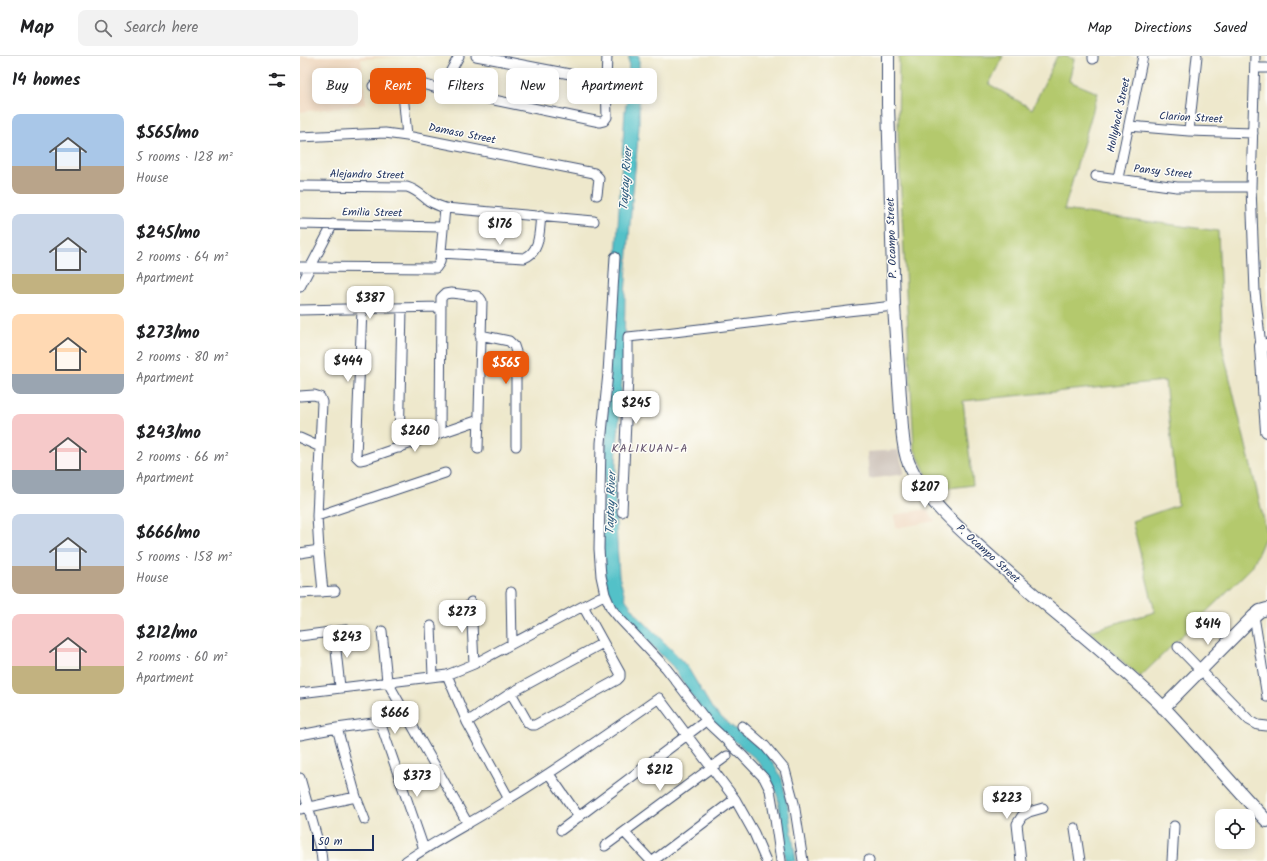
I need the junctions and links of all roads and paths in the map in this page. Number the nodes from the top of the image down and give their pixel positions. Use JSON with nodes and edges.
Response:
{"nodes":[{"id":1,"x":459,"y":56,"type":"edge"},
{"id":2,"x":476,"y":56,"type":"edge"},
{"id":3,"x":607,"y":56,"type":"edge"},
{"id":4,"x":888,"y":56,"type":"edge"},
{"id":5,"x":1143,"y":56,"type":"edge"},
{"id":6,"x":1198,"y":56,"type":"edge"},
{"id":7,"x":1255,"y":56,"type":"edge"},
{"id":8,"x":452,"y":68,"type":"edge"},
{"id":9,"x":607,"y":68,"type":"edge"},
{"id":10,"x":1255,"y":68,"type":"junction"},
{"id":11,"x":1267,"y":68,"type":"edge"},
{"id":12,"x":567,"y":74,"type":"edge"},
{"id":13,"x":498,"y":101,"type":"edge"},
{"id":14,"x":404,"y":104,"type":"edge"},
{"id":15,"x":607,"y":104,"type":"edge"},
{"id":16,"x":1128,"y":126,"type":"junction"},
{"id":17,"x":1189,"y":131,"type":"junction"},
{"id":18,"x":1253,"y":133,"type":"junction"},
{"id":19,"x":407,"y":136,"type":"junction"},
{"id":20,"x":300,"y":137,"type":"edge"},
{"id":21,"x":1096,"y":176,"type":"dead end"},
{"id":22,"x":1118,"y":178,"type":"junction"},
{"id":23,"x":300,"y":186,"type":"edge"},
{"id":24,"x":1251,"y":187,"type":"junction"},
{"id":25,"x":597,"y":195,"type":"dead end"},
{"id":26,"x":444,"y":208,"type":"junction"},
{"id":27,"x":541,"y":215,"type":"junction"},
{"id":28,"x":594,"y":220,"type":"dead end"},
{"id":29,"x":300,"y":224,"type":"edge"},
{"id":30,"x":333,"y":224,"type":"junction"},
{"id":31,"x":443,"y":227,"type":"junction"},
{"id":32,"x":441,"y":253,"type":"junction"},
{"id":33,"x":615,"y":257,"type":"dead end"},
{"id":34,"x":300,"y":267,"type":"edge"},
{"id":35,"x":310,"y":268,"type":"junction"},
{"id":36,"x":300,"y":287,"type":"edge"},
{"id":37,"x":894,"y":306,"type":"junction"},
{"id":38,"x":440,"y":307,"type":"junction"},
{"id":39,"x":402,"y":308,"type":"junction"},
{"id":40,"x":362,"y":309,"type":"junction"},
{"id":41,"x":300,"y":310,"type":"edge"},
{"id":42,"x":480,"y":334,"type":"junction"},
{"id":43,"x":1264,"y":345,"type":"edge"},
{"id":44,"x":300,"y":396,"type":"edge"},
{"id":45,"x":479,"y":420,"type":"junction"},
{"id":46,"x":1267,"y":431,"type":"edge"},
{"id":47,"x":440,"y":433,"type":"junction"},
{"id":48,"x":301,"y":441,"type":"edge"},
{"id":49,"x":516,"y":446,"type":"dead end"},
{"id":50,"x":320,"y":447,"type":"junction"},
{"id":51,"x":399,"y":448,"type":"junction"},
{"id":52,"x":478,"y":448,"type":"dead end"},
{"id":53,"x":445,"y":473,"type":"dead end"},
{"id":54,"x":622,"y":512,"type":"dead end"},
{"id":55,"x":317,"y":516,"type":"junction"},
{"id":56,"x":319,"y":550,"type":"junction"},
{"id":57,"x":300,"y":553,"type":"edge"},
{"id":58,"x":336,"y":591,"type":"dead end"},
{"id":59,"x":323,"y":592,"type":"junction"},
{"id":60,"x":511,"y":592,"type":"dead end"},
{"id":61,"x":300,"y":593,"type":"edge"},
{"id":62,"x":600,"y":597,"type":"dead end"},
{"id":63,"x":471,"y":602,"type":"dead end"},
{"id":64,"x":583,"y":606,"type":"junction"},
{"id":65,"x":1267,"y":609,"type":"edge"},
{"id":66,"x":1254,"y":616,"type":"junction"},
{"id":67,"x":431,"y":626,"type":"dead end"},
{"id":68,"x":346,"y":630,"type":"dead end"},
{"id":69,"x":334,"y":632,"type":"junction"},
{"id":70,"x":382,"y":632,"type":"dead end"},
{"id":71,"x":300,"y":636,"type":"edge"},
{"id":72,"x":603,"y":643,"type":"junction"},
{"id":73,"x":512,"y":644,"type":"junction"},
{"id":74,"x":1178,"y":647,"type":"dead end"},
{"id":75,"x":474,"y":664,"type":"junction"},
{"id":76,"x":1201,"y":669,"type":"junction"},
{"id":77,"x":447,"y":675,"type":"junction"},
{"id":78,"x":433,"y":676,"type":"junction"},
{"id":79,"x":387,"y":681,"type":"junction"},
{"id":80,"x":340,"y":687,"type":"junction"},
{"id":81,"x":300,"y":690,"type":"edge"},
{"id":82,"x":511,"y":693,"type":"junction"},
{"id":83,"x":1267,"y":697,"type":"edge"},
{"id":84,"x":1163,"y":708,"type":"junction"},
{"id":85,"x":409,"y":718,"type":"junction"},
{"id":86,"x":380,"y":722,"type":"junction"},
{"id":87,"x":467,"y":722,"type":"junction"},
{"id":88,"x":704,"y":723,"type":"dead end"},
{"id":89,"x":742,"y":726,"type":"dead end"},
{"id":90,"x":1267,"y":726,"type":"edge"},
{"id":91,"x":337,"y":728,"type":"junction"},
{"id":92,"x":300,"y":735,"type":"edge"},
{"id":93,"x":687,"y":736,"type":"junction"},
{"id":94,"x":727,"y":756,"type":"dead end"},
{"id":95,"x":710,"y":768,"type":"junction"},
{"id":96,"x":549,"y":774,"type":"junction"},
{"id":97,"x":300,"y":778,"type":"edge"},
{"id":98,"x":356,"y":797,"type":"junction"},
{"id":99,"x":509,"y":799,"type":"junction"},
{"id":100,"x":735,"y":799,"type":"junction"},
{"id":101,"x":304,"y":808,"type":"edge"},
{"id":102,"x":1043,"y":808,"type":"dead end"},
{"id":103,"x":579,"y":817,"type":"junction"},
{"id":104,"x":364,"y":820,"type":"dead end"},
{"id":105,"x":1267,"y":821,"type":"edge"},
{"id":106,"x":468,"y":824,"type":"junction"},
{"id":107,"x":1174,"y":826,"type":"dead end"},
{"id":108,"x":1075,"y":828,"type":"dead end"},
{"id":109,"x":561,"y":830,"type":"dead end"},
{"id":110,"x":624,"y":832,"type":"junction"},
{"id":111,"x":605,"y":846,"type":"dead end"},
{"id":112,"x":424,"y":849,"type":"junction"},
{"id":113,"x":322,"y":861,"type":"edge"},
{"id":114,"x":406,"y":861,"type":"edge"},
{"id":115,"x":652,"y":861,"type":"edge"},
{"id":116,"x":766,"y":861,"type":"edge"},
{"id":117,"x":781,"y":861,"type":"edge"},
{"id":118,"x":803,"y":861,"type":"edge"},
{"id":119,"x":1021,"y":861,"type":"edge"},
{"id":120,"x":1080,"y":861,"type":"edge"},
{"id":121,"x":1172,"y":861,"type":"edge"}],
"edges":[{"from":1,"to":8,"type":"street"},
{"from":2,"to":12,"type":"street"},
{"from":3,"to":9,"type":"street"},
{"from":4,"to":37,"type":"street","name":"P. Ocampo Street"},
{"from":5,"to":16,"type":"street","name":"Hollyhock Street"},
{"from":6,"to":17,"type":"street"},
{"from":7,"to":10,"type":"street"},
{"from":10,"to":11,"type":"street"},
{"from":10,"to":18,"type":"street"},
{"from":13,"to":15,"type":"street"},
{"from":14,"to":19,"type":"street"},
{"from":16,"to":17,"type":"street","name":"Clarion Street"},
{"from":16,"to":22,"type":"street","name":"Hollyhock Street"},
{"from":17,"to":18,"type":"street","name":"Clarion Street"},
{"from":18,"to":24,"type":"street"},
{"from":19,"to":20,"type":"street","name":"Damaso Street"},
{"from":19,"to":25,"type":"street","name":"Damaso Street"},
{"from":21,"to":22,"type":"street","name":"Pansy Street"},
{"from":22,"to":24,"type":"street","name":"Pansy Street"},
{"from":23,"to":26,"type":"street","name":"Alejandro Street"},
{"from":24,"to":43,"type":"street"},
{"from":26,"to":27,"type":"street","name":"Alejandro Street"},
{"from":26,"to":31,"type":"street"},
{"from":27,"to":28,"type":"street","name":"Alejandro Street"},
{"from":27,"to":32,"type":"street"},
{"from":29,"to":30,"type":"street","name":"Emilia Street"},
{"from":30,"to":31,"type":"street","name":"Emilia Street"},
{"from":30,"to":35,"type":"street"},
{"from":31,"to":32,"type":"street"},
{"from":32,"to":35,"type":"street"},
{"from":33,"to":117,"type":"street"},
{"from":34,"to":35,"type":"street"},
{"from":35,"to":36,"type":"street"},
{"from":37,"to":54,"type":"street"},
{"from":37,"to":84,"type":"street","name":"P. Ocampo Street"},
{"from":38,"to":39,"type":"street"},
{"from":38,"to":42,"type":"street"},
{"from":38,"to":47,"type":"street"},
{"from":39,"to":40,"type":"street"},
{"from":39,"to":51,"type":"street"},
{"from":40,"to":41,"type":"street"},
{"from":40,"to":51,"type":"street"},
{"from":42,"to":45,"type":"street"},
{"from":42,"to":49,"type":"street"},
{"from":43,"to":46,"type":"street"},
{"from":44,"to":50,"type":"street"},
{"from":45,"to":47,"type":"street"},
{"from":45,"to":52,"type":"street"},
{"from":47,"to":51,"type":"street"},
{"from":48,"to":50,"type":"street"},
{"from":50,"to":55,"type":"street"},
{"from":53,"to":55,"type":"street"},
{"from":55,"to":56,"type":"street"},
{"from":56,"to":57,"type":"street"},
{"from":56,"to":59,"type":"street"},
{"from":58,"to":59,"type":"street"},
{"from":59,"to":61,"type":"street"},
{"from":60,"to":73,"type":"street"},
{"from":62,"to":64,"type":"street"},
{"from":63,"to":75,"type":"street"},
{"from":64,"to":72,"type":"street"},
{"from":64,"to":73,"type":"street"},
{"from":65,"to":66,"type":"street"},
{"from":66,"to":76,"type":"street"},
{"from":66,"to":83,"type":"street"},
{"from":67,"to":78,"type":"street"},
{"from":68,"to":69,"type":"street"},
{"from":69,"to":71,"type":"street"},
{"from":69,"to":80,"type":"street"},
{"from":70,"to":79,"type":"street"},
{"from":72,"to":82,"type":"street"},
{"from":72,"to":82,"type":"street"},
{"from":73,"to":75,"type":"street"},
{"from":74,"to":76,"type":"street"},
{"from":75,"to":77,"type":"street"},
{"from":76,"to":84,"type":"street"},
{"from":76,"to":90,"type":"street"},
{"from":77,"to":78,"type":"street"},
{"from":77,"to":87,"type":"street"},
{"from":78,"to":79,"type":"street"},
{"from":79,"to":80,"type":"street"},
{"from":79,"to":85,"type":"street"},
{"from":80,"to":81,"type":"street"},
{"from":82,"to":87,"type":"street"},
{"from":84,"to":105,"type":"street","name":"P. Ocampo Street"},
{"from":85,"to":86,"type":"street"},
{"from":85,"to":106,"type":"street"},
{"from":86,"to":91,"type":"street"},
{"from":86,"to":112,"type":"street"},
{"from":87,"to":99,"type":"street"},
{"from":88,"to":93,"type":"street"},
{"from":89,"to":118,"type":"street"},
{"from":91,"to":92,"type":"street"},
{"from":91,"to":98,"type":"street"},
{"from":93,"to":95,"type":"street"},
{"from":93,"to":96,"type":"street"},
{"from":93,"to":103,"type":"street"},
{"from":94,"to":95,"type":"street"},
{"from":95,"to":100,"type":"street"},
{"from":95,"to":110,"type":"street"},
{"from":96,"to":99,"type":"street"},
{"from":96,"to":103,"type":"street"},
{"from":97,"to":101,"type":"street"},
{"from":98,"to":101,"type":"street"},
{"from":98,"to":104,"type":"street"},
{"from":99,"to":106,"type":"street"},
{"from":100,"to":115,"type":"street"},
{"from":100,"to":116,"type":"street"},
{"from":101,"to":113,"type":"street"},
{"from":102,"to":119,"type":"street"},
{"from":103,"to":109,"type":"street"},
{"from":106,"to":112,"type":"street"},
{"from":107,"to":121,"type":"street"},
{"from":108,"to":120,"type":"street"},
{"from":110,"to":111,"type":"street"},
{"from":110,"to":115,"type":"street"},
{"from":112,"to":114,"type":"street"}]}
